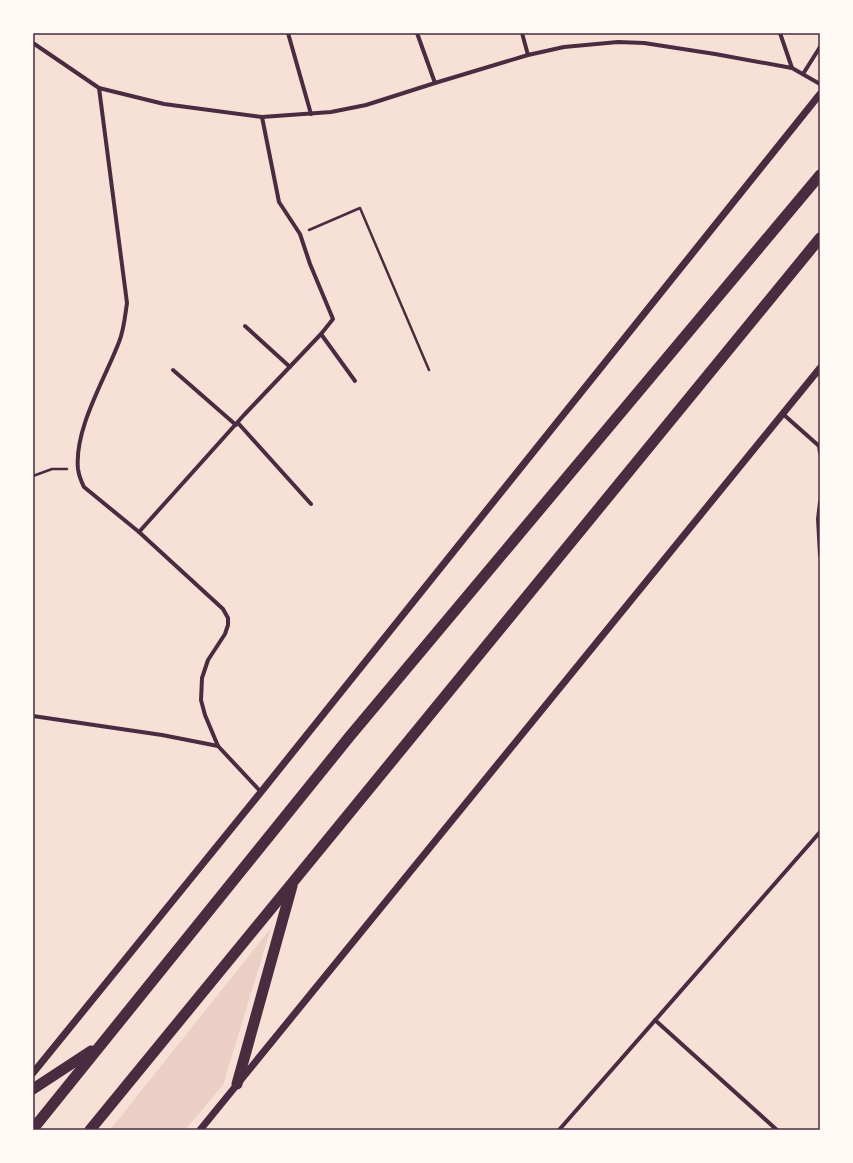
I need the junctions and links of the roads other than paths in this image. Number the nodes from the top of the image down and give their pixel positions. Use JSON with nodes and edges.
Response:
{"nodes":[{"id":1,"x":288,"y":33,"type":"edge"},
{"id":2,"x":417,"y":33,"type":"edge"},
{"id":3,"x":522,"y":33,"type":"edge"},
{"id":4,"x":780,"y":33,"type":"edge"},
{"id":5,"x":33,"y":43,"type":"edge"},
{"id":6,"x":820,"y":47,"type":"edge"},
{"id":7,"x":528,"y":56,"type":"junction"},
{"id":8,"x":792,"y":68,"type":"junction"},
{"id":9,"x":803,"y":74,"type":"junction"},
{"id":10,"x":435,"y":83,"type":"junction"},
{"id":11,"x":820,"y":84,"type":"edge"},
{"id":12,"x":99,"y":88,"type":"junction"},
{"id":13,"x":820,"y":94,"type":"edge"},
{"id":14,"x":311,"y":114,"type":"junction"},
{"id":15,"x":262,"y":117,"type":"junction"},
{"id":16,"x":820,"y":175,"type":"edge"},
{"id":17,"x":820,"y":238,"type":"edge"},
{"id":18,"x":245,"y":326,"type":"dead end"},
{"id":19,"x":321,"y":334,"type":"junction"},
{"id":20,"x":290,"y":366,"type":"junction"},
{"id":21,"x":820,"y":368,"type":"edge"},
{"id":22,"x":173,"y":370,"type":"dead end"},
{"id":23,"x":355,"y":381,"type":"dead end"},
{"id":24,"x":783,"y":414,"type":"junction"},
{"id":25,"x":237,"y":424,"type":"junction"},
{"id":26,"x":820,"y":453,"type":"edge"},
{"id":27,"x":820,"y":502,"type":"edge"},
{"id":28,"x":311,"y":504,"type":"dead end"},
{"id":29,"x":139,"y":532,"type":"junction"},
{"id":30,"x":820,"y":555,"type":"edge"},
{"id":31,"x":33,"y":716,"type":"edge"},
{"id":32,"x":218,"y":746,"type":"junction"},
{"id":33,"x":261,"y":792,"type":"junction"},
{"id":34,"x":820,"y":832,"type":"edge"},
{"id":35,"x":293,"y":882,"type":"junction"},
{"id":36,"x":655,"y":1020,"type":"junction"},
{"id":37,"x":100,"y":1045,"type":"junction"},
{"id":38,"x":33,"y":1073,"type":"edge"},
{"id":39,"x":237,"y":1084,"type":"junction"},
{"id":40,"x":33,"y":1089,"type":"edge"},
{"id":41,"x":33,"y":1129,"type":"edge"},
{"id":42,"x":90,"y":1130,"type":"edge"},
{"id":43,"x":200,"y":1130,"type":"edge"},
{"id":44,"x":559,"y":1130,"type":"edge"},
{"id":45,"x":777,"y":1130,"type":"edge"}],
"edges":[{"from":1,"to":14,"type":"street"},
{"from":2,"to":10,"type":"street"},
{"from":3,"to":7,"type":"street"},
{"from":4,"to":8,"type":"street"},
{"from":5,"to":12,"type":"street"},
{"from":6,"to":9,"type":"street"},
{"from":7,"to":8,"type":"street"},
{"from":7,"to":10,"type":"street"},
{"from":8,"to":9,"type":"street"},
{"from":9,"to":11,"type":"street"},
{"from":10,"to":14,"type":"street"},
{"from":12,"to":15,"type":"street"},
{"from":12,"to":29,"type":"street"},
{"from":13,"to":33,"type":"street"},
{"from":14,"to":15,"type":"street"},
{"from":15,"to":19,"type":"street"},
{"from":16,"to":37,"type":"highway"},
{"from":17,"to":35,"type":"highway"},
{"from":18,"to":20,"type":"street"},
{"from":19,"to":20,"type":"street"},
{"from":19,"to":23,"type":"street"},
{"from":20,"to":25,"type":"street"},
{"from":21,"to":24,"type":"street"},
{"from":22,"to":25,"type":"street"},
{"from":24,"to":26,"type":"street"},
{"from":24,"to":39,"type":"street"},
{"from":25,"to":28,"type":"street"},
{"from":25,"to":29,"type":"street"},
{"from":27,"to":30,"type":"street"},
{"from":29,"to":32,"type":"street"},
{"from":31,"to":32,"type":"street"},
{"from":32,"to":33,"type":"street"},
{"from":33,"to":38,"type":"street"},
{"from":34,"to":36,"type":"street"},
{"from":35,"to":39,"type":"highway"},
{"from":35,"to":42,"type":"highway"},
{"from":36,"to":44,"type":"street"},
{"from":36,"to":45,"type":"street"},
{"from":37,"to":40,"type":"highway"},
{"from":37,"to":41,"type":"highway"},
{"from":39,"to":43,"type":"street"}]}
